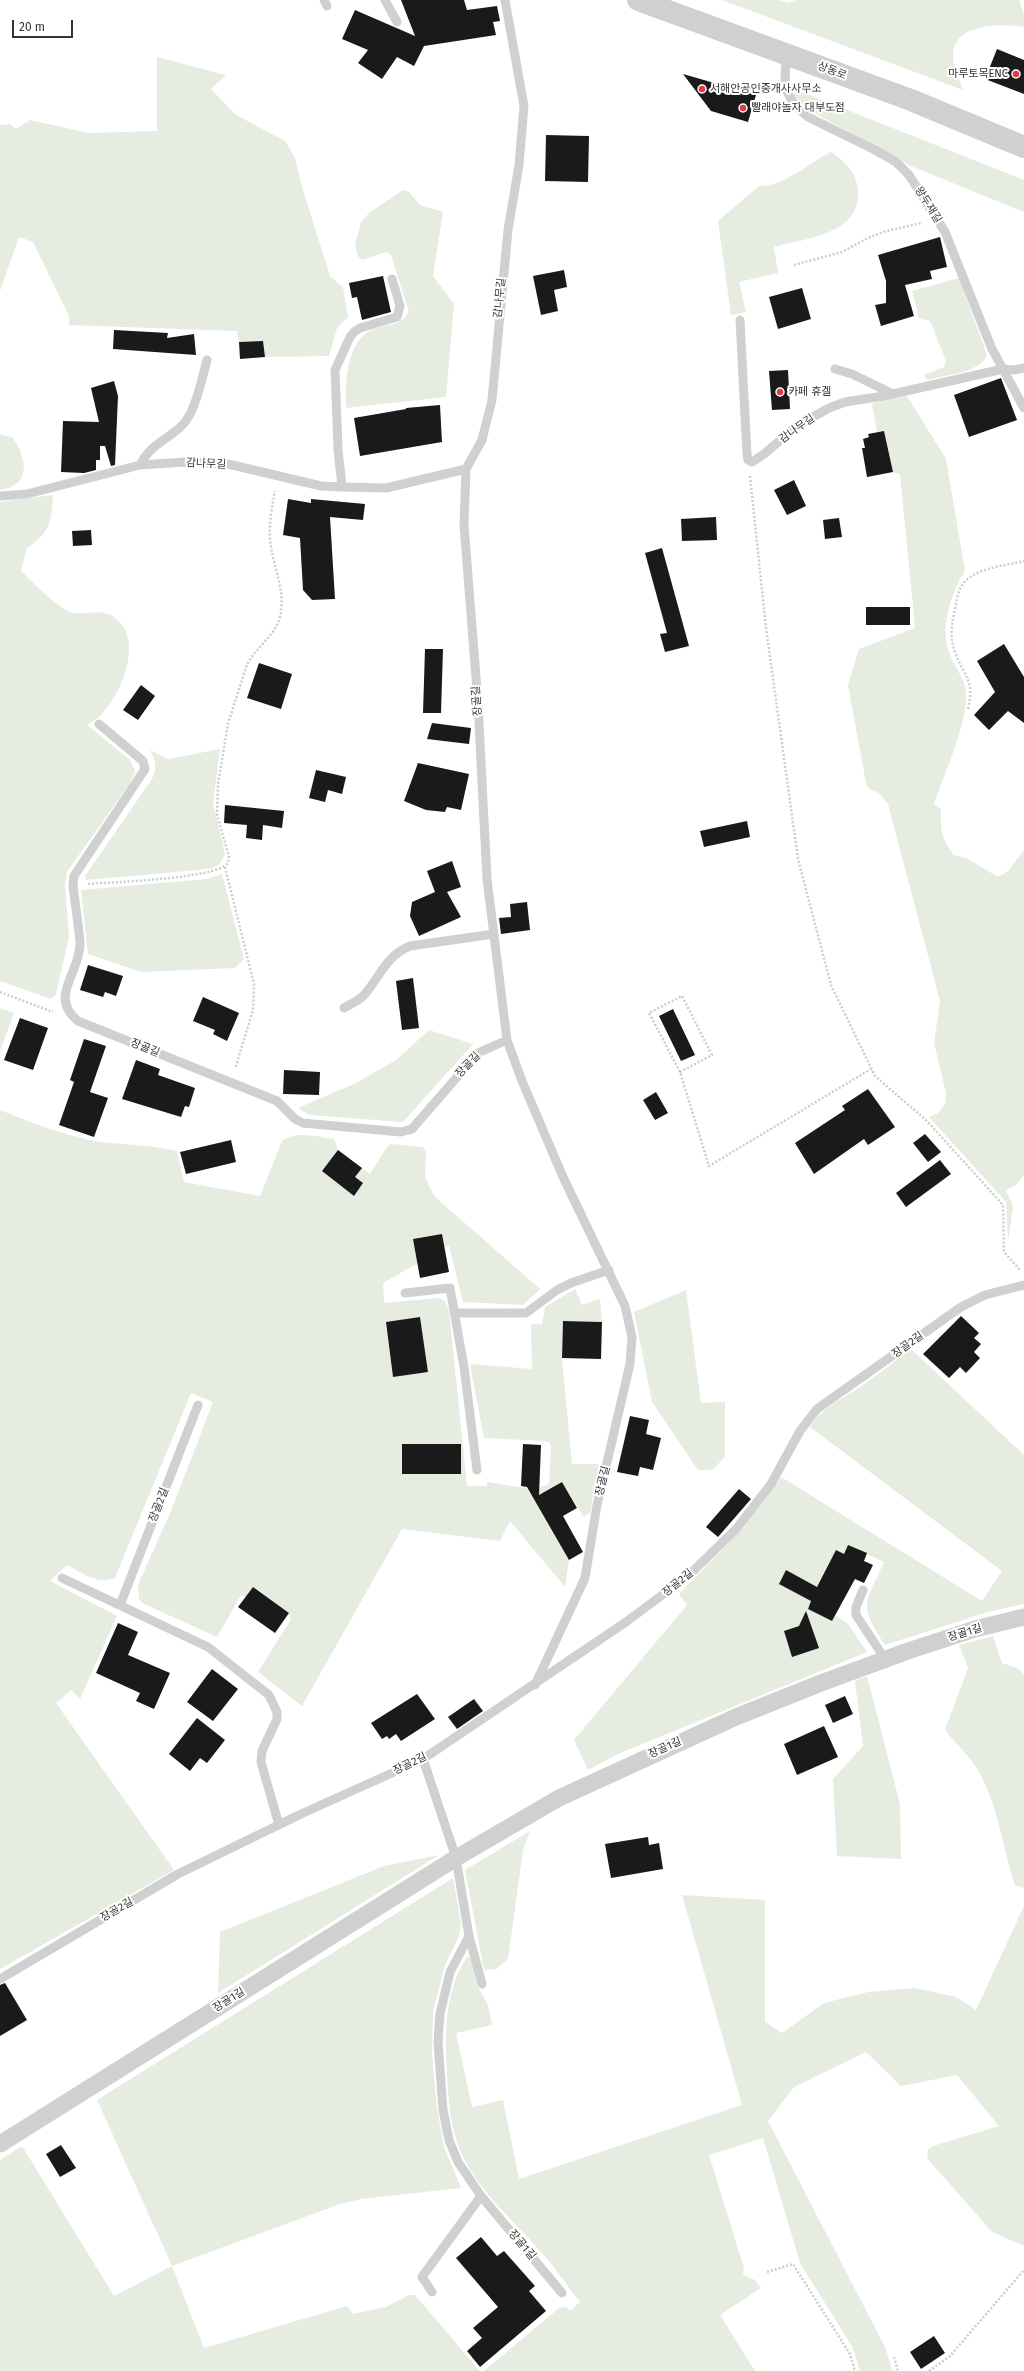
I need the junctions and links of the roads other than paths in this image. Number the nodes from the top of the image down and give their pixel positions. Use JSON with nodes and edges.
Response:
{"nodes":[{"id":1,"x":385,"y":0,"type":"edge"},
{"id":2,"x":505,"y":0,"type":"edge"},
{"id":3,"x":638,"y":0,"type":"edge"},
{"id":4,"x":397,"y":22,"type":"dead end"},
{"id":5,"x":787,"y":54,"type":"junction"},
{"id":6,"x":1024,"y":147,"type":"edge"},
{"id":7,"x":392,"y":279,"type":"dead end"},
{"id":8,"x":740,"y":320,"type":"dead end"},
{"id":9,"x":207,"y":360,"type":"dead end"},
{"id":10,"x":1024,"y":368,"type":"edge"},
{"id":11,"x":835,"y":369,"type":"dead end"},
{"id":12,"x":1003,"y":369,"type":"junction"},
{"id":13,"x":893,"y":394,"type":"junction"},
{"id":14,"x":1024,"y":408,"type":"edge"},
{"id":15,"x":140,"y":465,"type":"junction"},
{"id":16,"x":466,"y":469,"type":"junction"},
{"id":17,"x":342,"y":487,"type":"junction"},
{"id":18,"x":0,"y":496,"type":"edge"},
{"id":19,"x":99,"y":724,"type":"dead end"},
{"id":20,"x":494,"y":934,"type":"junction"},
{"id":21,"x":344,"y":1008,"type":"dead end"},
{"id":22,"x":508,"y":1040,"type":"junction"},
{"id":23,"x":609,"y":1270,"type":"junction"},
{"id":24,"x":1024,"y":1285,"type":"edge"},
{"id":25,"x":405,"y":1293,"type":"dead end"},
{"id":26,"x":455,"y":1313,"type":"junction"},
{"id":27,"x":198,"y":1405,"type":"dead end"},
{"id":28,"x":477,"y":1470,"type":"dead end"},
{"id":29,"x":62,"y":1578,"type":"dead end"},
{"id":30,"x":863,"y":1590,"type":"dead end"},
{"id":31,"x":120,"y":1605,"type":"junction"},
{"id":32,"x":1024,"y":1617,"type":"edge"},
{"id":33,"x":885,"y":1659,"type":"junction"},
{"id":34,"x":535,"y":1685,"type":"junction"},
{"id":35,"x":424,"y":1759,"type":"junction"},
{"id":36,"x":279,"y":1825,"type":"junction"},
{"id":37,"x":456,"y":1858,"type":"junction"},
{"id":38,"x":469,"y":1936,"type":"junction"},
{"id":39,"x":0,"y":1979,"type":"edge"},
{"id":40,"x":482,"y":1984,"type":"dead end"},
{"id":41,"x":1,"y":2143,"type":"edge"},
{"id":42,"x":482,"y":2196,"type":"junction"},
{"id":43,"x":432,"y":2292,"type":"dead end"},
{"id":44,"x":562,"y":2294,"type":"dead end"}],
"edges":[{"from":1,"to":4,"type":"lane"},
{"from":2,"to":16,"type":"lane","name":"감나무길"},
{"from":3,"to":5,"type":"street","name":"상동로"},
{"from":5,"to":6,"type":"street","name":"상동로"},
{"from":5,"to":12,"type":"lane","name":"왕두재길"},
{"from":7,"to":17,"type":"lane"},
{"from":8,"to":13,"type":"lane","name":"감나무길"},
{"from":9,"to":15,"type":"lane"},
{"from":10,"to":12,"type":"lane","name":"감나무길"},
{"from":11,"to":13,"type":"lane"},
{"from":12,"to":13,"type":"lane","name":"감나무길"},
{"from":12,"to":14,"type":"lane","name":"왕두재길"},
{"from":15,"to":17,"type":"lane","name":"감나무길"},
{"from":15,"to":18,"type":"lane","name":"감나무길"},
{"from":16,"to":17,"type":"lane","name":"감나무길"},
{"from":16,"to":20,"type":"lane","name":"장골길"},
{"from":19,"to":22,"type":"lane","name":"장골길"},
{"from":20,"to":21,"type":"lane"},
{"from":20,"to":22,"type":"lane","name":"장골길"},
{"from":22,"to":23,"type":"lane","name":"장골길"},
{"from":23,"to":26,"type":"lane"},
{"from":23,"to":34,"type":"lane","name":"장골길"},
{"from":24,"to":34,"type":"lane","name":"장골2길"},
{"from":25,"to":26,"type":"lane"},
{"from":26,"to":28,"type":"lane"},
{"from":27,"to":31,"type":"lane","name":"장골2길"},
{"from":29,"to":31,"type":"lane"},
{"from":30,"to":33,"type":"lane"},
{"from":31,"to":36,"type":"lane"},
{"from":32,"to":33,"type":"street","name":"장골1길"},
{"from":33,"to":37,"type":"street","name":"장골1길"},
{"from":34,"to":35,"type":"lane","name":"장골2길"},
{"from":35,"to":36,"type":"lane","name":"장골2길"},
{"from":35,"to":37,"type":"lane"},
{"from":36,"to":39,"type":"lane","name":"장골2길"},
{"from":37,"to":38,"type":"lane"},
{"from":37,"to":41,"type":"street","name":"장골1길"},
{"from":38,"to":40,"type":"lane"},
{"from":38,"to":42,"type":"lane","name":"장골1길"},
{"from":42,"to":43,"type":"lane"},
{"from":42,"to":44,"type":"lane","name":"장골1길"}]}
